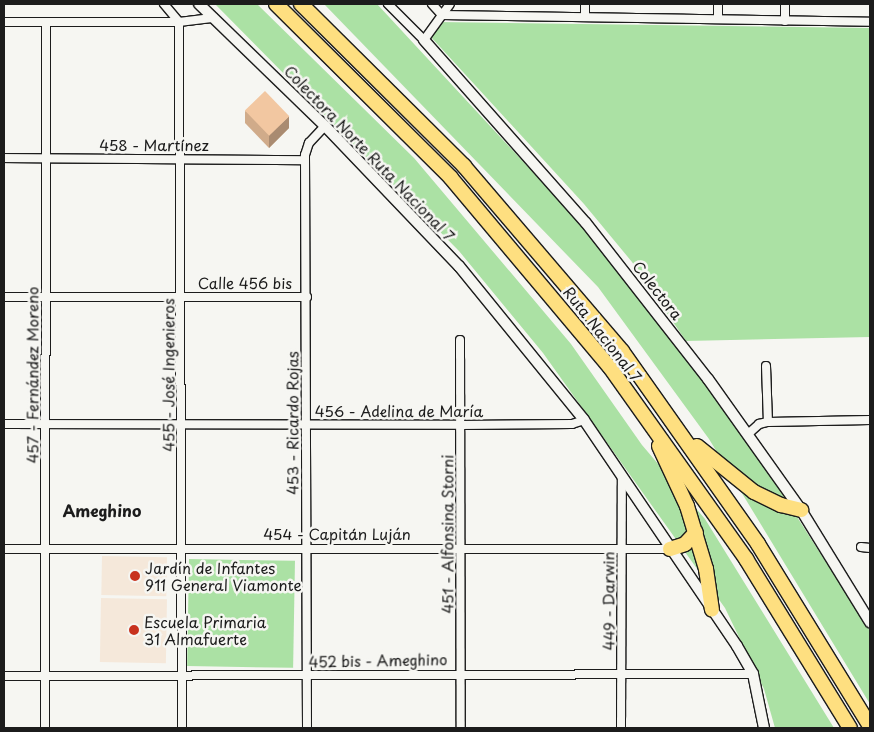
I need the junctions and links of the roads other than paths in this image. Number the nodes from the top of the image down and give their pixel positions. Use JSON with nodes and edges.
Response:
{"nodes":[{"id":1,"x":164,"y":4,"type":"edge"},
{"id":2,"x":199,"y":4,"type":"edge"},
{"id":3,"x":276,"y":4,"type":"edge"},
{"id":4,"x":301,"y":4,"type":"edge"},
{"id":5,"x":388,"y":4,"type":"edge"},
{"id":6,"x":432,"y":4,"type":"edge"},
{"id":7,"x":450,"y":4,"type":"edge"},
{"id":8,"x":585,"y":4,"type":"edge"},
{"id":9,"x":718,"y":4,"type":"edge"},
{"id":10,"x":785,"y":4,"type":"edge"},
{"id":11,"x":442,"y":15,"type":"junction"},
{"id":12,"x":585,"y":17,"type":"junction"},
{"id":13,"x":214,"y":18,"type":"junction"},
{"id":14,"x":718,"y":19,"type":"junction"},
{"id":15,"x":785,"y":21,"type":"junction"},
{"id":16,"x":4,"y":22,"type":"edge"},
{"id":17,"x":46,"y":22,"type":"junction"},
{"id":18,"x":179,"y":22,"type":"junction"},
{"id":19,"x":870,"y":22,"type":"edge"},
{"id":20,"x":424,"y":40,"type":"junction"},
{"id":21,"x":325,"y":126,"type":"junction"},
{"id":22,"x":4,"y":158,"type":"edge"},
{"id":23,"x":46,"y":158,"type":"junction"},
{"id":24,"x":181,"y":159,"type":"junction"},
{"id":25,"x":305,"y":160,"type":"junction"},
{"id":26,"x":4,"y":297,"type":"edge"},
{"id":27,"x":47,"y":297,"type":"junction"},
{"id":28,"x":182,"y":297,"type":"junction"},
{"id":29,"x":306,"y":297,"type":"junction"},
{"id":30,"x":460,"y":340,"type":"dead end"},
{"id":31,"x":766,"y":366,"type":"dead end"},
{"id":32,"x":634,"y":399,"type":"junction"},
{"id":33,"x":584,"y":420,"type":"junction"},
{"id":34,"x":870,"y":420,"type":"edge"},
{"id":35,"x":768,"y":422,"type":"junction"},
{"id":36,"x":46,"y":423,"type":"junction"},
{"id":37,"x":4,"y":424,"type":"edge"},
{"id":38,"x":182,"y":424,"type":"junction"},
{"id":39,"x":304,"y":424,"type":"junction"},
{"id":40,"x":461,"y":425,"type":"junction"},
{"id":41,"x":675,"y":425,"type":"junction"},
{"id":42,"x":748,"y":434,"type":"junction"},
{"id":43,"x":622,"y":475,"type":"junction"},
{"id":44,"x":801,"y":510,"type":"junction"},
{"id":45,"x":696,"y":532,"type":"junction"},
{"id":46,"x":307,"y":547,"type":"junction"},
{"id":47,"x":861,"y":547,"type":"dead end"},
{"id":48,"x":45,"y":548,"type":"junction"},
{"id":49,"x":182,"y":548,"type":"junction"},
{"id":50,"x":623,"y":548,"type":"junction"},
{"id":51,"x":870,"y":548,"type":"edge"},
{"id":52,"x":4,"y":549,"type":"edge"},
{"id":53,"x":460,"y":549,"type":"junction"},
{"id":54,"x":670,"y":549,"type":"junction"},
{"id":55,"x":712,"y":610,"type":"junction"},
{"id":56,"x":870,"y":622,"type":"edge"},
{"id":57,"x":461,"y":672,"type":"junction"},
{"id":58,"x":622,"y":673,"type":"junction"},
{"id":59,"x":753,"y":674,"type":"junction"},
{"id":60,"x":307,"y":675,"type":"junction"},
{"id":61,"x":4,"y":676,"type":"edge"},
{"id":62,"x":45,"y":676,"type":"junction"},
{"id":63,"x":182,"y":677,"type":"junction"},
{"id":64,"x":870,"y":726,"type":"edge"},
{"id":65,"x":45,"y":728,"type":"edge"},
{"id":66,"x":182,"y":728,"type":"edge"},
{"id":67,"x":307,"y":728,"type":"edge"},
{"id":68,"x":461,"y":728,"type":"edge"},
{"id":69,"x":622,"y":728,"type":"edge"},
{"id":70,"x":764,"y":728,"type":"edge"},
{"id":71,"x":850,"y":728,"type":"edge"}],
"edges":[{"from":1,"to":18,"type":"street"},
{"from":2,"to":13,"type":"street","name":"Colectora Norte Ruta Nacional 7"},
{"from":3,"to":32,"type":"highway","name":"Ruta Nacional 7"},
{"from":4,"to":41,"type":"highway","name":"Ruta Nacional 7"},
{"from":5,"to":20,"type":"street","name":"Colectora"},
{"from":6,"to":11,"type":"street"},
{"from":7,"to":11,"type":"street"},
{"from":8,"to":12,"type":"street"},
{"from":9,"to":14,"type":"street"},
{"from":10,"to":15,"type":"street"},
{"from":11,"to":12,"type":"street"},
{"from":11,"to":20,"type":"street"},
{"from":12,"to":14,"type":"street"},
{"from":13,"to":18,"type":"street"},
{"from":13,"to":21,"type":"street","name":"Colectora Norte Ruta Nacional 7"},
{"from":14,"to":15,"type":"street"},
{"from":15,"to":19,"type":"street"},
{"from":16,"to":17,"type":"street"},
{"from":17,"to":18,"type":"street"},
{"from":17,"to":23,"type":"street","name":"457 - Fernández Moreno"},
{"from":18,"to":24,"type":"street","name":"455 - José Ingenieros"},
{"from":20,"to":42,"type":"street","name":"Colectora"},
{"from":21,"to":25,"type":"street","name":"453 - Ricardo Rojas"},
{"from":21,"to":33,"type":"street","name":"Colectora Norte Ruta Nacional 7"},
{"from":22,"to":23,"type":"street","name":"458 - Martínez"},
{"from":23,"to":24,"type":"street","name":"458 - Martínez"},
{"from":23,"to":27,"type":"street","name":"457 - Fernández Moreno"},
{"from":24,"to":25,"type":"street","name":"458 - Martínez"},
{"from":24,"to":28,"type":"street","name":"455 - José Ingenieros"},
{"from":25,"to":29,"type":"street","name":"453 - Ricardo Rojas"},
{"from":26,"to":27,"type":"street","name":"Calle 456 bis"},
{"from":27,"to":28,"type":"street","name":"Calle 456 bis"},
{"from":27,"to":36,"type":"street","name":"457 - Fernández Moreno"},
{"from":28,"to":29,"type":"street","name":"Calle 456 bis"},
{"from":28,"to":38,"type":"street","name":"455 - José Ingenieros"},
{"from":29,"to":39,"type":"street","name":"453 - Ricardo Rojas"},
{"from":30,"to":40,"type":"street","name":"451 - Alfonsina Storni"},
{"from":31,"to":35,"type":"street"},
{"from":32,"to":45,"type":"highway"},
{"from":32,"to":71,"type":"highway","name":"Ruta Nacional 7"},
{"from":33,"to":40,"type":"street","name":"456 - Adelina de María"},
{"from":33,"to":43,"type":"street"},
{"from":34,"to":35,"type":"street"},
{"from":35,"to":42,"type":"street"},
{"from":36,"to":37,"type":"street","name":"456 - Adelina de María"},
{"from":36,"to":38,"type":"street","name":"456 - Adelina de María"},
{"from":36,"to":48,"type":"street","name":"457 - Fernández Moreno"},
{"from":38,"to":39,"type":"street","name":"456 - Adelina de María"},
{"from":38,"to":49,"type":"street","name":"455 - José Ingenieros"},
{"from":39,"to":40,"type":"street","name":"456 - Adelina de María"},
{"from":39,"to":46,"type":"street","name":"453 - Ricardo Rojas"},
{"from":40,"to":53,"type":"street","name":"451 - Alfonsina Storni"},
{"from":41,"to":44,"type":"highway"},
{"from":41,"to":64,"type":"highway","name":"Ruta Nacional 7"},
{"from":42,"to":44,"type":"street","name":"Colectora"},
{"from":43,"to":50,"type":"street","name":"449 - Darwin"},
{"from":43,"to":54,"type":"street"},
{"from":44,"to":56,"type":"street","name":"Colectora"},
{"from":45,"to":54,"type":"highway"},
{"from":45,"to":55,"type":"highway"},
{"from":46,"to":49,"type":"street","name":"454 - Capitán Luján"},
{"from":46,"to":53,"type":"street","name":"454 - Capitán Luján"},
{"from":46,"to":60,"type":"street","name":"453 - Ricardo Rojas"},
{"from":47,"to":51,"type":"street"},
{"from":48,"to":49,"type":"street","name":"454 - Capitán Luján"},
{"from":48,"to":52,"type":"street","name":"454 - Capitán Luján"},
{"from":48,"to":62,"type":"street","name":"457 - Fernández Moreno"},
{"from":49,"to":63,"type":"street","name":"455 - José Ingenieros"},
{"from":50,"to":53,"type":"street","name":"454 - Capitán Luján"},
{"from":50,"to":54,"type":"street","name":"454 - Capitán Luján"},
{"from":50,"to":58,"type":"street","name":"449 - Darwin"},
{"from":53,"to":57,"type":"street","name":"451 - Alfonsina Storni"},
{"from":54,"to":55,"type":"street"},
{"from":55,"to":59,"type":"street"},
{"from":57,"to":58,"type":"street","name":"452 bis - Ameghino"},
{"from":57,"to":60,"type":"street","name":"452 bis - Ameghino"},
{"from":57,"to":68,"type":"street","name":"451 - Alfonsina Storni"},
{"from":58,"to":59,"type":"street","name":"452 bis - Ameghino"},
{"from":58,"to":69,"type":"street","name":"449 - Darwin"},
{"from":59,"to":70,"type":"street"},
{"from":60,"to":63,"type":"street","name":"452 bis - Ameghino"},
{"from":60,"to":67,"type":"street","name":"453 - Ricardo Rojas"},
{"from":61,"to":62,"type":"street","name":"452 bis - Ameghino"},
{"from":62,"to":63,"type":"street","name":"452 bis - Ameghino"},
{"from":62,"to":65,"type":"street","name":"457 - Fernández Moreno"},
{"from":63,"to":66,"type":"street","name":"455 - José Ingenieros"}]}
